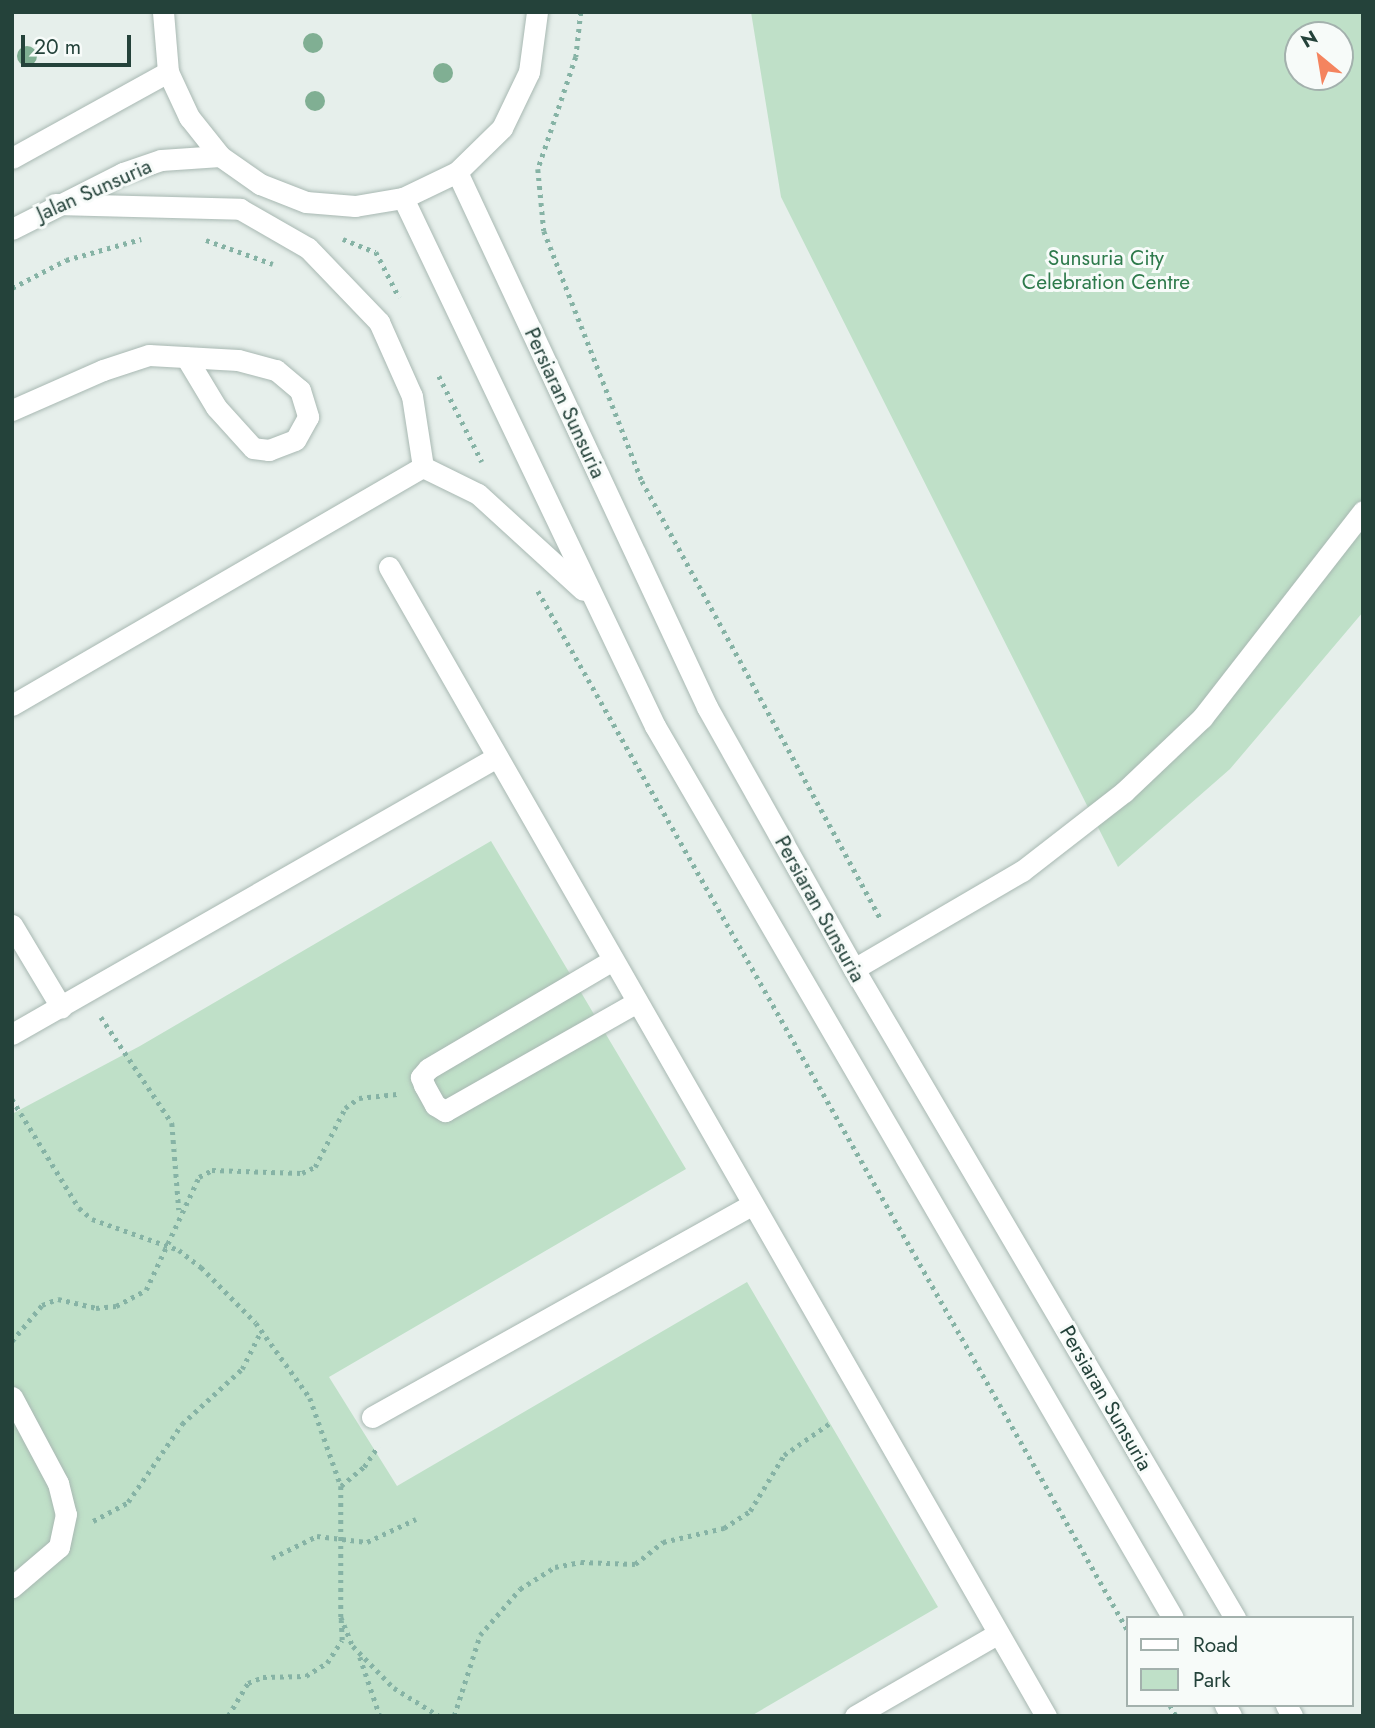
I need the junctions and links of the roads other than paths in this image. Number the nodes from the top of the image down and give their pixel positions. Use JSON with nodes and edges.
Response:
{"nodes":[{"id":1,"x":163,"y":12,"type":"edge"},
{"id":2,"x":537,"y":12,"type":"edge"},
{"id":3,"x":168,"y":72,"type":"junction"},
{"id":4,"x":220,"y":156,"type":"junction"},
{"id":5,"x":12,"y":158,"type":"edge"},
{"id":6,"x":457,"y":172,"type":"junction"},
{"id":7,"x":403,"y":198,"type":"junction"},
{"id":8,"x":55,"y":204,"type":"junction"},
{"id":9,"x":12,"y":229,"type":"edge"},
{"id":10,"x":186,"y":357,"type":"junction"},
{"id":11,"x":12,"y":410,"type":"edge"},
{"id":12,"x":423,"y":467,"type":"junction"},
{"id":13,"x":1363,"y":511,"type":"edge"},
{"id":14,"x":390,"y":567,"type":"dead end"},
{"id":15,"x":593,"y":599,"type":"junction"},
{"id":16,"x":12,"y":705,"type":"edge"},
{"id":17,"x":495,"y":758,"type":"junction"},
{"id":18,"x":12,"y":925,"type":"edge"},
{"id":19,"x":611,"y":961,"type":"junction"},
{"id":20,"x":854,"y":969,"type":"junction"},
{"id":21,"x":635,"y":1003,"type":"junction"},
{"id":22,"x":61,"y":1007,"type":"junction"},
{"id":23,"x":13,"y":1031,"type":"edge"},
{"id":24,"x":751,"y":1205,"type":"junction"},
{"id":25,"x":12,"y":1397,"type":"edge"},
{"id":26,"x":372,"y":1417,"type":"road end"},
{"id":27,"x":12,"y":1587,"type":"edge"},
{"id":28,"x":1172,"y":1616,"type":"edge"},
{"id":29,"x":1234,"y":1616,"type":"edge"},
{"id":30,"x":997,"y":1634,"type":"junction"},
{"id":31,"x":855,"y":1716,"type":"edge"},
{"id":32,"x":1046,"y":1716,"type":"edge"}],
"edges":[{"from":1,"to":3,"type":"street"},
{"from":2,"to":6,"type":"street"},
{"from":3,"to":4,"type":"street"},
{"from":3,"to":5,"type":"street"},
{"from":4,"to":7,"type":"street"},
{"from":4,"to":8,"type":"street","name":"Jalan Sunsuria"},
{"from":6,"to":7,"type":"street"},
{"from":6,"to":20,"type":"street","name":"Persiaran Sunsuria"},
{"from":7,"to":15,"type":"street"},
{"from":8,"to":9,"type":"street","name":"Jalan Sunsuria"},
{"from":8,"to":12,"type":"street"},
{"from":10,"to":10,"type":"street"},
{"from":10,"to":11,"type":"street"},
{"from":12,"to":15,"type":"street"},
{"from":12,"to":16,"type":"street"},
{"from":13,"to":20,"type":"street"},
{"from":14,"to":17,"type":"street"},
{"from":15,"to":28,"type":"street"},
{"from":17,"to":19,"type":"street"},
{"from":17,"to":22,"type":"street"},
{"from":18,"to":22,"type":"street"},
{"from":19,"to":21,"type":"street"},
{"from":19,"to":21,"type":"street"},
{"from":20,"to":29,"type":"street","name":"Persiaran Sunsuria"},
{"from":21,"to":24,"type":"street"},
{"from":22,"to":23,"type":"street"},
{"from":24,"to":26,"type":"street"},
{"from":24,"to":30,"type":"street"},
{"from":25,"to":27,"type":"street"},
{"from":30,"to":31,"type":"street"},
{"from":30,"to":32,"type":"street"}]}
